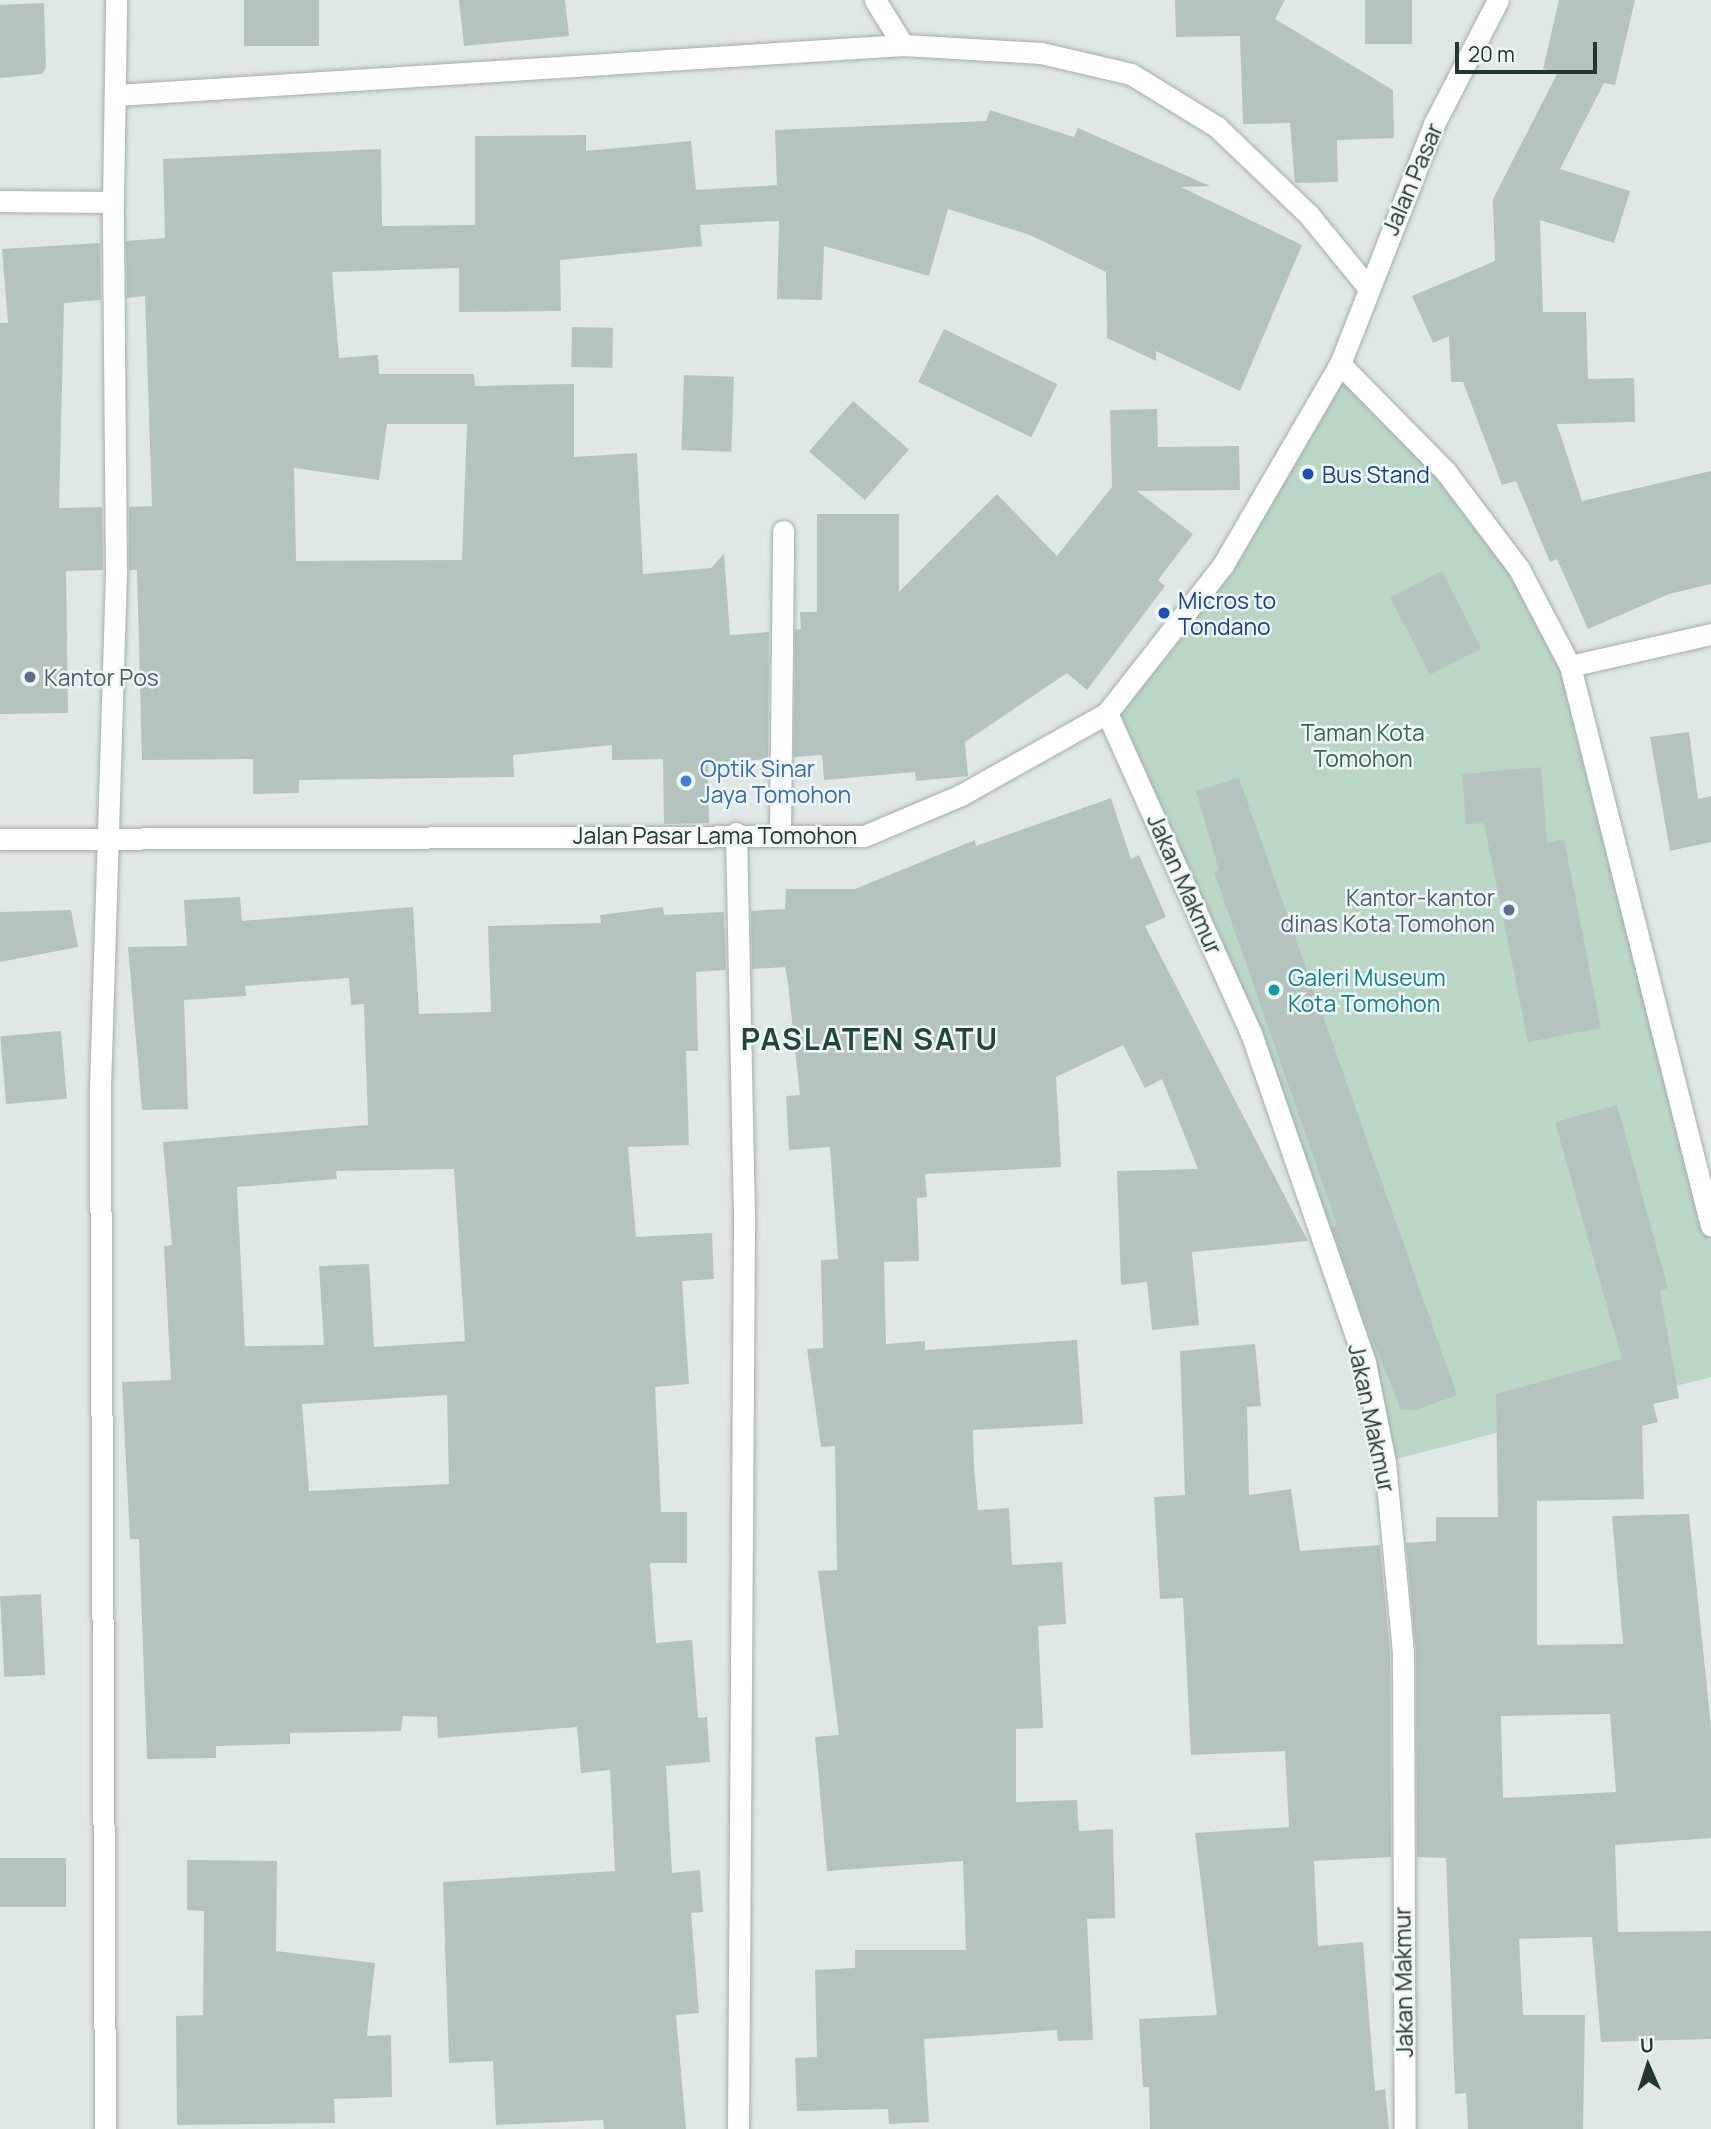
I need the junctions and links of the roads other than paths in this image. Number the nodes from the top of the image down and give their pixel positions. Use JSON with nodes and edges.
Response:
{"nodes":[{"id":1,"x":116,"y":0,"type":"edge"},
{"id":2,"x":875,"y":0,"type":"edge"},
{"id":3,"x":1498,"y":0,"type":"edge"},
{"id":4,"x":903,"y":45,"type":"junction"},
{"id":5,"x":117,"y":95,"type":"junction"},
{"id":6,"x":0,"y":201,"type":"edge"},
{"id":7,"x":113,"y":202,"type":"junction"},
{"id":8,"x":1367,"y":286,"type":"junction"},
{"id":9,"x":1340,"y":364,"type":"junction"},
{"id":10,"x":783,"y":531,"type":"dead end"},
{"id":11,"x":1711,"y":634,"type":"edge"},
{"id":12,"x":1570,"y":666,"type":"junction"},
{"id":13,"x":1107,"y":713,"type":"junction"},
{"id":14,"x":736,"y":833,"type":"junction"},
{"id":15,"x":780,"y":834,"type":"junction"},
{"id":16,"x":0,"y":839,"type":"edge"},
{"id":17,"x":110,"y":840,"type":"junction"},
{"id":18,"x":1711,"y":1226,"type":"edge"},
{"id":19,"x":105,"y":2129,"type":"edge"},
{"id":20,"x":738,"y":2129,"type":"edge"},
{"id":21,"x":1405,"y":2129,"type":"edge"}],
"edges":[{"from":1,"to":5,"type":"street"},
{"from":2,"to":4,"type":"street"},
{"from":3,"to":8,"type":"street","name":"Jalan Pasar"},
{"from":4,"to":5,"type":"street"},
{"from":4,"to":8,"type":"street"},
{"from":5,"to":7,"type":"street"},
{"from":6,"to":7,"type":"street"},
{"from":7,"to":17,"type":"street"},
{"from":8,"to":9,"type":"street","name":"Jalan Pasar"},
{"from":9,"to":12,"type":"street"},
{"from":9,"to":13,"type":"street","name":"Jalan Pasar Lama Tomohon"},
{"from":10,"to":15,"type":"street"},
{"from":11,"to":12,"type":"street"},
{"from":12,"to":18,"type":"street"},
{"from":13,"to":15,"type":"street","name":"Jalan Pasar Lama Tomohon"},
{"from":13,"to":21,"type":"street","name":"Jakan Makmur"},
{"from":14,"to":15,"type":"street","name":"Jalan Pasar Lama Tomohon"},
{"from":14,"to":17,"type":"street","name":"Jalan Pasar Lama Tomohon"},
{"from":14,"to":20,"type":"street"},
{"from":16,"to":17,"type":"street","name":"Jalan Pasar Lama Tomohon"},
{"from":17,"to":19,"type":"street"}]}
